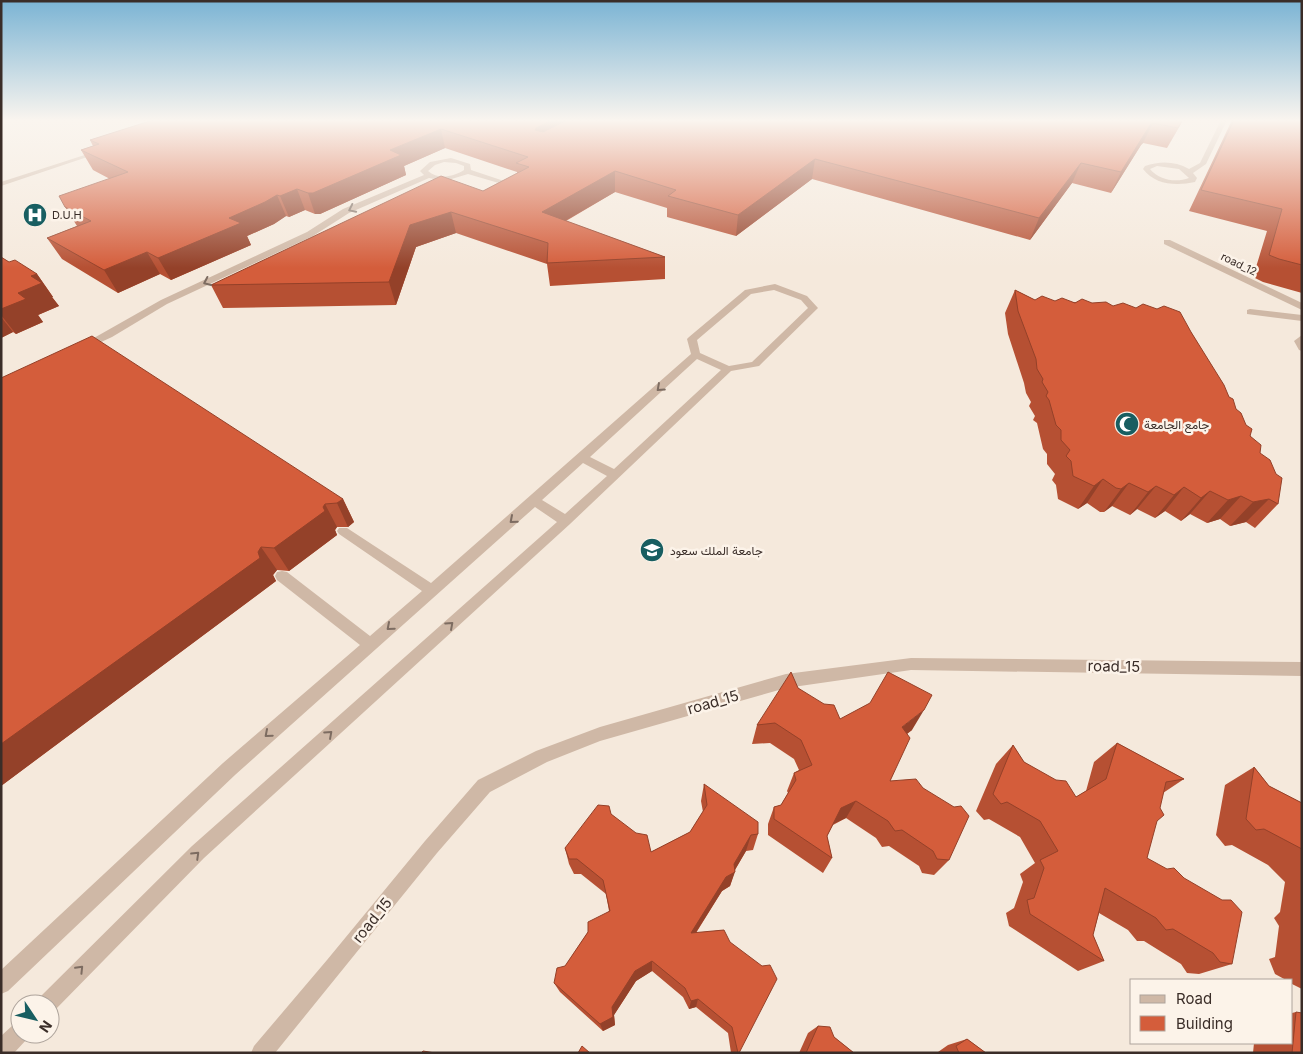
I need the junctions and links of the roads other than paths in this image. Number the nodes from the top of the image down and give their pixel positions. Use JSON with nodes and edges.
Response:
{"nodes":[{"id":1,"x":46,"y":169,"type":"edge"},
{"id":2,"x":425,"y":169,"type":"edge"},
{"id":3,"x":1146,"y":169,"type":"edge"},
{"id":4,"x":1183,"y":169,"type":"edge"},
{"id":5,"x":1194,"y":169,"type":"edge"},
{"id":6,"x":467,"y":171,"type":"joint"},
{"id":7,"x":1189,"y":172,"type":"junction"},
{"id":8,"x":429,"y":176,"type":"junction"},
{"id":9,"x":1,"y":184,"type":"edge"},
{"id":10,"x":509,"y":184,"type":"edge"},
{"id":11,"x":1167,"y":242,"type":"dead end"},
{"id":12,"x":1302,"y":307,"type":"edge"},
{"id":13,"x":1250,"y":312,"type":"dead end"},
{"id":14,"x":1302,"y":318,"type":"edge"},
{"id":15,"x":1302,"y":338,"type":"edge"},
{"id":16,"x":1302,"y":348,"type":"edge"},
{"id":17,"x":76,"y":350,"type":"edge"},
{"id":18,"x":696,"y":355,"type":"junction"},
{"id":19,"x":728,"y":369,"type":"junction"},
{"id":20,"x":582,"y":458,"type":"junction"},
{"id":21,"x":613,"y":474,"type":"junction"},
{"id":22,"x":534,"y":501,"type":"junction"},
{"id":23,"x":566,"y":520,"type":"junction"},
{"id":24,"x":343,"y":531,"type":"dead end"},
{"id":25,"x":282,"y":576,"type":"dead end"},
{"id":26,"x":432,"y":591,"type":"junction"},
{"id":27,"x":370,"y":645,"type":"junction"},
{"id":28,"x":1302,"y":669,"type":"edge"},
{"id":29,"x":1,"y":984,"type":"edge"},
{"id":30,"x":56,"y":994,"type":"edge"},
{"id":31,"x":10,"y":1042,"type":"edge"},
{"id":32,"x":1,"y":1051,"type":"edge"},
{"id":33,"x":261,"y":1053,"type":"edge"}],
"edges":[{"from":1,"to":9,"type":"street"},
{"from":2,"to":8,"type":"street"},
{"from":3,"to":7,"type":"street"},
{"from":4,"to":7,"type":"street"},
{"from":5,"to":7,"type":"street"},
{"from":6,"to":8,"type":"street"},
{"from":6,"to":10,"type":"street"},
{"from":8,"to":17,"type":"street","one_way":true},
{"from":11,"to":12,"type":"street","name":"road_12"},
{"from":13,"to":14,"type":"street"},
{"from":15,"to":16,"type":"street"},
{"from":18,"to":19,"type":"street"},
{"from":18,"to":19,"type":"street"},
{"from":18,"to":20,"type":"street","one_way":true},
{"from":19,"to":21,"type":"street"},
{"from":20,"to":21,"type":"street"},
{"from":20,"to":22,"type":"street"},
{"from":21,"to":23,"type":"street"},
{"from":22,"to":23,"type":"street"},
{"from":22,"to":26,"type":"street","one_way":true},
{"from":30,"to":23,"type":"street","one_way":true},
{"from":24,"to":26,"type":"street"},
{"from":25,"to":27,"type":"street"},
{"from":26,"to":27,"type":"street","one_way":true},
{"from":27,"to":29,"type":"street","one_way":true},
{"from":28,"to":33,"type":"street","name":"road_15"},
{"from":31,"to":32,"type":"street"}]}
